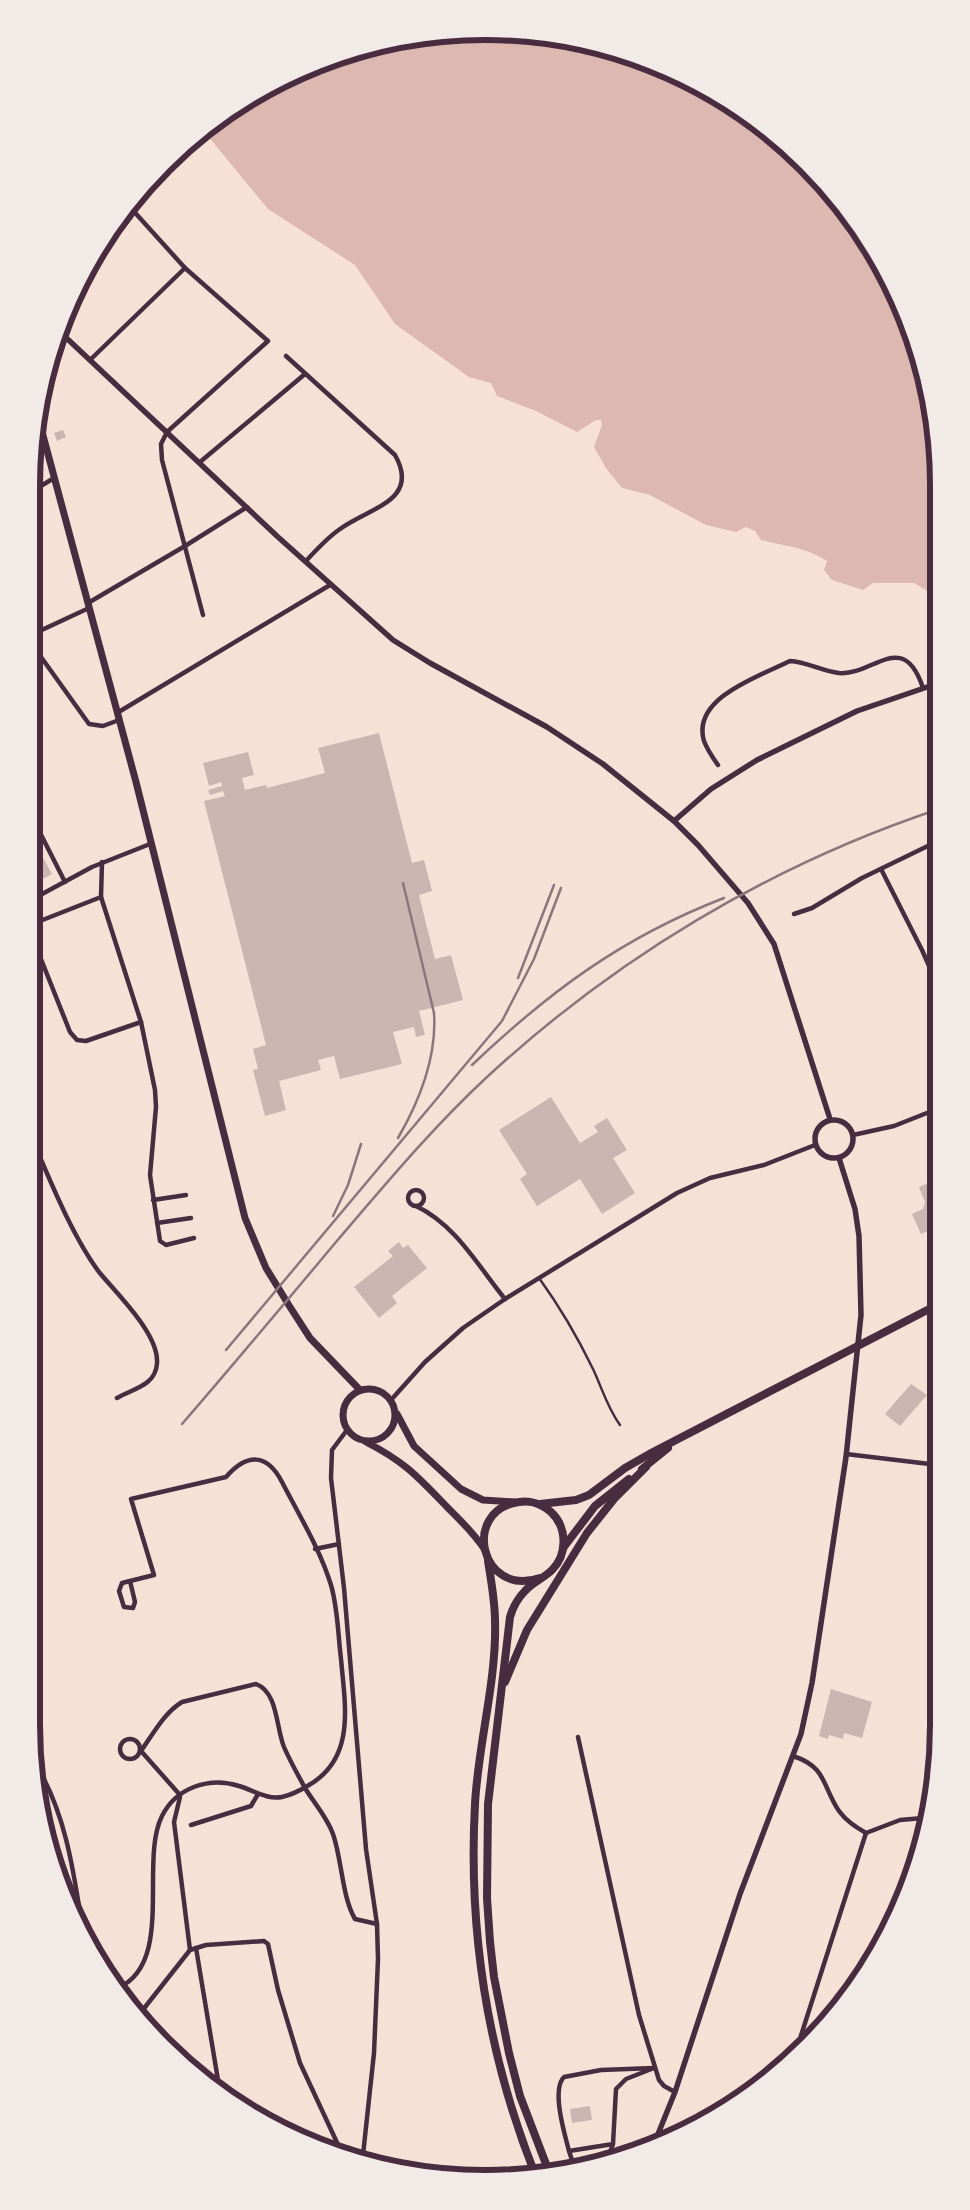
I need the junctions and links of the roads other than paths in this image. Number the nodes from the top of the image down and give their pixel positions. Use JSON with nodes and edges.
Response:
{"nodes":[{"id":1,"x":134,"y":212,"type":"edge"},
{"id":2,"x":185,"y":268,"type":"junction"},
{"id":3,"x":66,"y":337,"type":"edge"},
{"id":4,"x":286,"y":356,"type":"dead end"},
{"id":5,"x":90,"y":360,"type":"junction"},
{"id":6,"x":305,"y":374,"type":"junction"},
{"id":7,"x":167,"y":432,"type":"junction"},
{"id":8,"x":43,"y":436,"type":"edge"},
{"id":9,"x":200,"y":462,"type":"junction"},
{"id":10,"x":54,"y":478,"type":"junction"},
{"id":11,"x":40,"y":487,"type":"edge"},
{"id":12,"x":247,"y":507,"type":"junction"},
{"id":13,"x":185,"y":546,"type":"junction"},
{"id":14,"x":306,"y":561,"type":"junction"},
{"id":15,"x":330,"y":585,"type":"junction"},
{"id":16,"x":89,"y":605,"type":"junction"},
{"id":17,"x":203,"y":615,"type":"dead end"},
{"id":18,"x":40,"y":630,"type":"edge"},
{"id":19,"x":40,"y":655,"type":"edge"},
{"id":20,"x":930,"y":686,"type":"edge"},
{"id":21,"x":923,"y":688,"type":"junction"},
{"id":22,"x":118,"y":717,"type":"junction"},
{"id":23,"x":718,"y":765,"type":"dead end"},
{"id":24,"x":674,"y":821,"type":"junction"},
{"id":25,"x":40,"y":833,"type":"edge"},
{"id":26,"x":150,"y":844,"type":"junction"},
{"id":27,"x":930,"y":845,"type":"edge"},
{"id":28,"x":102,"y":862,"type":"junction"},
{"id":29,"x":881,"y":869,"type":"junction"},
{"id":30,"x":65,"y":882,"type":"junction"},
{"id":31,"x":40,"y":895,"type":"edge"},
{"id":32,"x":101,"y":897,"type":"junction"},
{"id":33,"x":794,"y":914,"type":"dead end"},
{"id":34,"x":40,"y":921,"type":"edge"},
{"id":35,"x":40,"y":957,"type":"edge"},
{"id":36,"x":930,"y":969,"type":"edge"},
{"id":37,"x":141,"y":1022,"type":"junction"},
{"id":38,"x":930,"y":1112,"type":"edge"},
{"id":39,"x":830,"y":1120,"type":"junction"},
{"id":40,"x":853,"y":1135,"type":"junction"},
{"id":41,"x":815,"y":1145,"type":"junction"},
{"id":42,"x":40,"y":1155,"type":"edge"},
{"id":43,"x":839,"y":1158,"type":"junction"},
{"id":44,"x":186,"y":1195,"type":"dead end"},
{"id":45,"x":153,"y":1200,"type":"junction"},
{"id":46,"x":422,"y":1206,"type":"junction"},
{"id":47,"x":191,"y":1218,"type":"dead end"},
{"id":48,"x":157,"y":1223,"type":"junction"},
{"id":49,"x":194,"y":1238,"type":"dead end"},
{"id":50,"x":539,"y":1278,"type":"junction"},
{"id":51,"x":505,"y":1299,"type":"junction"},
{"id":52,"x":930,"y":1309,"type":"edge"},
{"id":53,"x":360,"y":1390,"type":"junction"},
{"id":54,"x":117,"y":1398,"type":"dead end"},
{"id":55,"x":391,"y":1400,"type":"junction"},
{"id":56,"x":395,"y":1410,"type":"junction"},
{"id":57,"x":620,"y":1425,"type":"dead end"},
{"id":58,"x":347,"y":1430,"type":"junction"},
{"id":59,"x":364,"y":1441,"type":"junction"},
{"id":60,"x":678,"y":1441,"type":"junction"},
{"id":61,"x":846,"y":1454,"type":"junction"},
{"id":62,"x":930,"y":1464,"type":"edge"},
{"id":63,"x":646,"y":1467,"type":"junction"},
{"id":64,"x":515,"y":1502,"type":"junction"},
{"id":65,"x":538,"y":1504,"type":"junction"},
{"id":66,"x":338,"y":1544,"type":"junction"},
{"id":67,"x":564,"y":1548,"type":"junction"},
{"id":68,"x":315,"y":1549,"type":"junction"},
{"id":69,"x":486,"y":1554,"type":"junction"},
{"id":70,"x":540,"y":1578,"type":"junction"},
{"id":71,"x":130,"y":1581,"type":"junction"},
{"id":72,"x":502,"y":1694,"type":"junction"},
{"id":73,"x":578,"y":1737,"type":"dead end"},
{"id":74,"x":141,"y":1751,"type":"junction"},
{"id":75,"x":793,"y":1756,"type":"junction"},
{"id":76,"x":43,"y":1778,"type":"edge"},
{"id":77,"x":305,"y":1788,"type":"junction"},
{"id":78,"x":258,"y":1794,"type":"junction"},
{"id":79,"x":180,"y":1795,"type":"junction"},
{"id":80,"x":920,"y":1818,"type":"edge"},
{"id":81,"x":191,"y":1825,"type":"dead end"},
{"id":82,"x":866,"y":1833,"type":"junction"},
{"id":83,"x":78,"y":1904,"type":"edge"},
{"id":84,"x":377,"y":1924,"type":"junction"},
{"id":85,"x":196,"y":1948,"type":"junction"},
{"id":86,"x":190,"y":1950,"type":"junction"},
{"id":87,"x":124,"y":1984,"type":"edge"},
{"id":88,"x":143,"y":2010,"type":"edge"},
{"id":89,"x":799,"y":2041,"type":"edge"},
{"id":90,"x":654,"y":2068,"type":"junction"},
{"id":91,"x":218,"y":2081,"type":"edge"},
{"id":92,"x":675,"y":2092,"type":"junction"},
{"id":93,"x":658,"y":2135,"type":"edge"},
{"id":94,"x":338,"y":2144,"type":"edge"},
{"id":95,"x":613,"y":2144,"type":"junction"},
{"id":96,"x":570,"y":2151,"type":"junction"},
{"id":97,"x":610,"y":2152,"type":"edge"},
{"id":98,"x":362,"y":2153,"type":"edge"},
{"id":99,"x":573,"y":2161,"type":"edge"},
{"id":100,"x":546,"y":2165,"type":"edge"},
{"id":101,"x":532,"y":2167,"type":"edge"}],
"edges":[{"from":1,"to":2,"type":"street"},
{"from":2,"to":5,"type":"street"},
{"from":2,"to":7,"type":"street"},
{"from":3,"to":5,"type":"street"},
{"from":4,"to":6,"type":"street"},
{"from":5,"to":7,"type":"street"},
{"from":6,"to":9,"type":"street"},
{"from":6,"to":14,"type":"street"},
{"from":7,"to":9,"type":"street"},
{"from":7,"to":13,"type":"street"},
{"from":8,"to":10,"type":"main road"},
{"from":9,"to":12,"type":"street"},
{"from":10,"to":11,"type":"street"},
{"from":10,"to":16,"type":"main road"},
{"from":12,"to":13,"type":"street"},
{"from":12,"to":14,"type":"street"},
{"from":13,"to":16,"type":"street"},
{"from":13,"to":17,"type":"street"},
{"from":14,"to":15,"type":"street"},
{"from":15,"to":22,"type":"street"},
{"from":15,"to":24,"type":"street"},
{"from":16,"to":18,"type":"street"},
{"from":16,"to":22,"type":"main road"},
{"from":19,"to":22,"type":"street"},
{"from":20,"to":21,"type":"street"},
{"from":21,"to":23,"type":"street"},
{"from":21,"to":24,"type":"street"},
{"from":22,"to":26,"type":"main road"},
{"from":24,"to":39,"type":"street"},
{"from":25,"to":30,"type":"street"},
{"from":26,"to":28,"type":"street"},
{"from":26,"to":53,"type":"main road"},
{"from":27,"to":29,"type":"street"},
{"from":28,"to":30,"type":"street"},
{"from":28,"to":32,"type":"street"},
{"from":29,"to":33,"type":"street"},
{"from":29,"to":36,"type":"street"},
{"from":30,"to":31,"type":"street"},
{"from":32,"to":34,"type":"street"},
{"from":32,"to":37,"type":"street"},
{"from":35,"to":37,"type":"street"},
{"from":37,"to":45,"type":"street"},
{"from":38,"to":40,"type":"street"},
{"from":39,"to":40,"type":"street"},
{"from":39,"to":41,"type":"street"},
{"from":40,"to":43,"type":"street"},
{"from":41,"to":43,"type":"street"},
{"from":41,"to":50,"type":"street"},
{"from":42,"to":54,"type":"street"},
{"from":43,"to":61,"type":"street"},
{"from":44,"to":45,"type":"street"},
{"from":45,"to":48,"type":"street"},
{"from":46,"to":46,"type":"street"},
{"from":46,"to":51,"type":"street"},
{"from":47,"to":48,"type":"street"},
{"from":48,"to":49,"type":"street"},
{"from":50,"to":51,"type":"street"},
{"from":50,"to":57,"type":"lane"},
{"from":51,"to":55,"type":"street"},
{"from":52,"to":60,"type":"highway"},
{"from":53,"to":55,"type":"main road"},
{"from":53,"to":58,"type":"main road"},
{"from":55,"to":56,"type":"main road"},
{"from":56,"to":59,"type":"main road"},
{"from":56,"to":64,"type":"main road"},
{"from":58,"to":59,"type":"main road"},
{"from":58,"to":66,"type":"street"},
{"from":59,"to":69,"type":"main road"},
{"from":60,"to":63,"type":"highway"},
{"from":60,"to":65,"type":"highway"},
{"from":61,"to":62,"type":"street"},
{"from":61,"to":75,"type":"street"},
{"from":63,"to":67,"type":"highway"},
{"from":63,"to":72,"type":"highway"},
{"from":64,"to":65,"type":"highway"},
{"from":64,"to":69,"type":"highway"},
{"from":65,"to":67,"type":"highway"},
{"from":66,"to":68,"type":"street"},
{"from":66,"to":84,"type":"street"},
{"from":67,"to":70,"type":"highway"},
{"from":68,"to":71,"type":"street"},
{"from":68,"to":77,"type":"street"},
{"from":69,"to":70,"type":"highway"},
{"from":69,"to":101,"type":"highway"},
{"from":70,"to":72,"type":"highway"},
{"from":71,"to":71,"type":"street"},
{"from":72,"to":100,"type":"highway"},
{"from":73,"to":90,"type":"street"},
{"from":74,"to":74,"type":"street"},
{"from":74,"to":77,"type":"street"},
{"from":74,"to":79,"type":"street"},
{"from":75,"to":82,"type":"street"},
{"from":75,"to":92,"type":"street"},
{"from":76,"to":83,"type":"street"},
{"from":77,"to":78,"type":"street"},
{"from":77,"to":84,"type":"street"},
{"from":78,"to":79,"type":"street"},
{"from":78,"to":81,"type":"street"},
{"from":79,"to":86,"type":"street"},
{"from":79,"to":87,"type":"street"},
{"from":80,"to":82,"type":"street"},
{"from":82,"to":89,"type":"street"},
{"from":84,"to":98,"type":"street"},
{"from":85,"to":86,"type":"street"},
{"from":85,"to":91,"type":"street"},
{"from":85,"to":94,"type":"street"},
{"from":86,"to":88,"type":"street"},
{"from":90,"to":92,"type":"street"},
{"from":90,"to":95,"type":"street"},
{"from":90,"to":96,"type":"street"},
{"from":92,"to":93,"type":"street"},
{"from":95,"to":96,"type":"street"},
{"from":95,"to":97,"type":"street"},
{"from":96,"to":99,"type":"street"}]}
